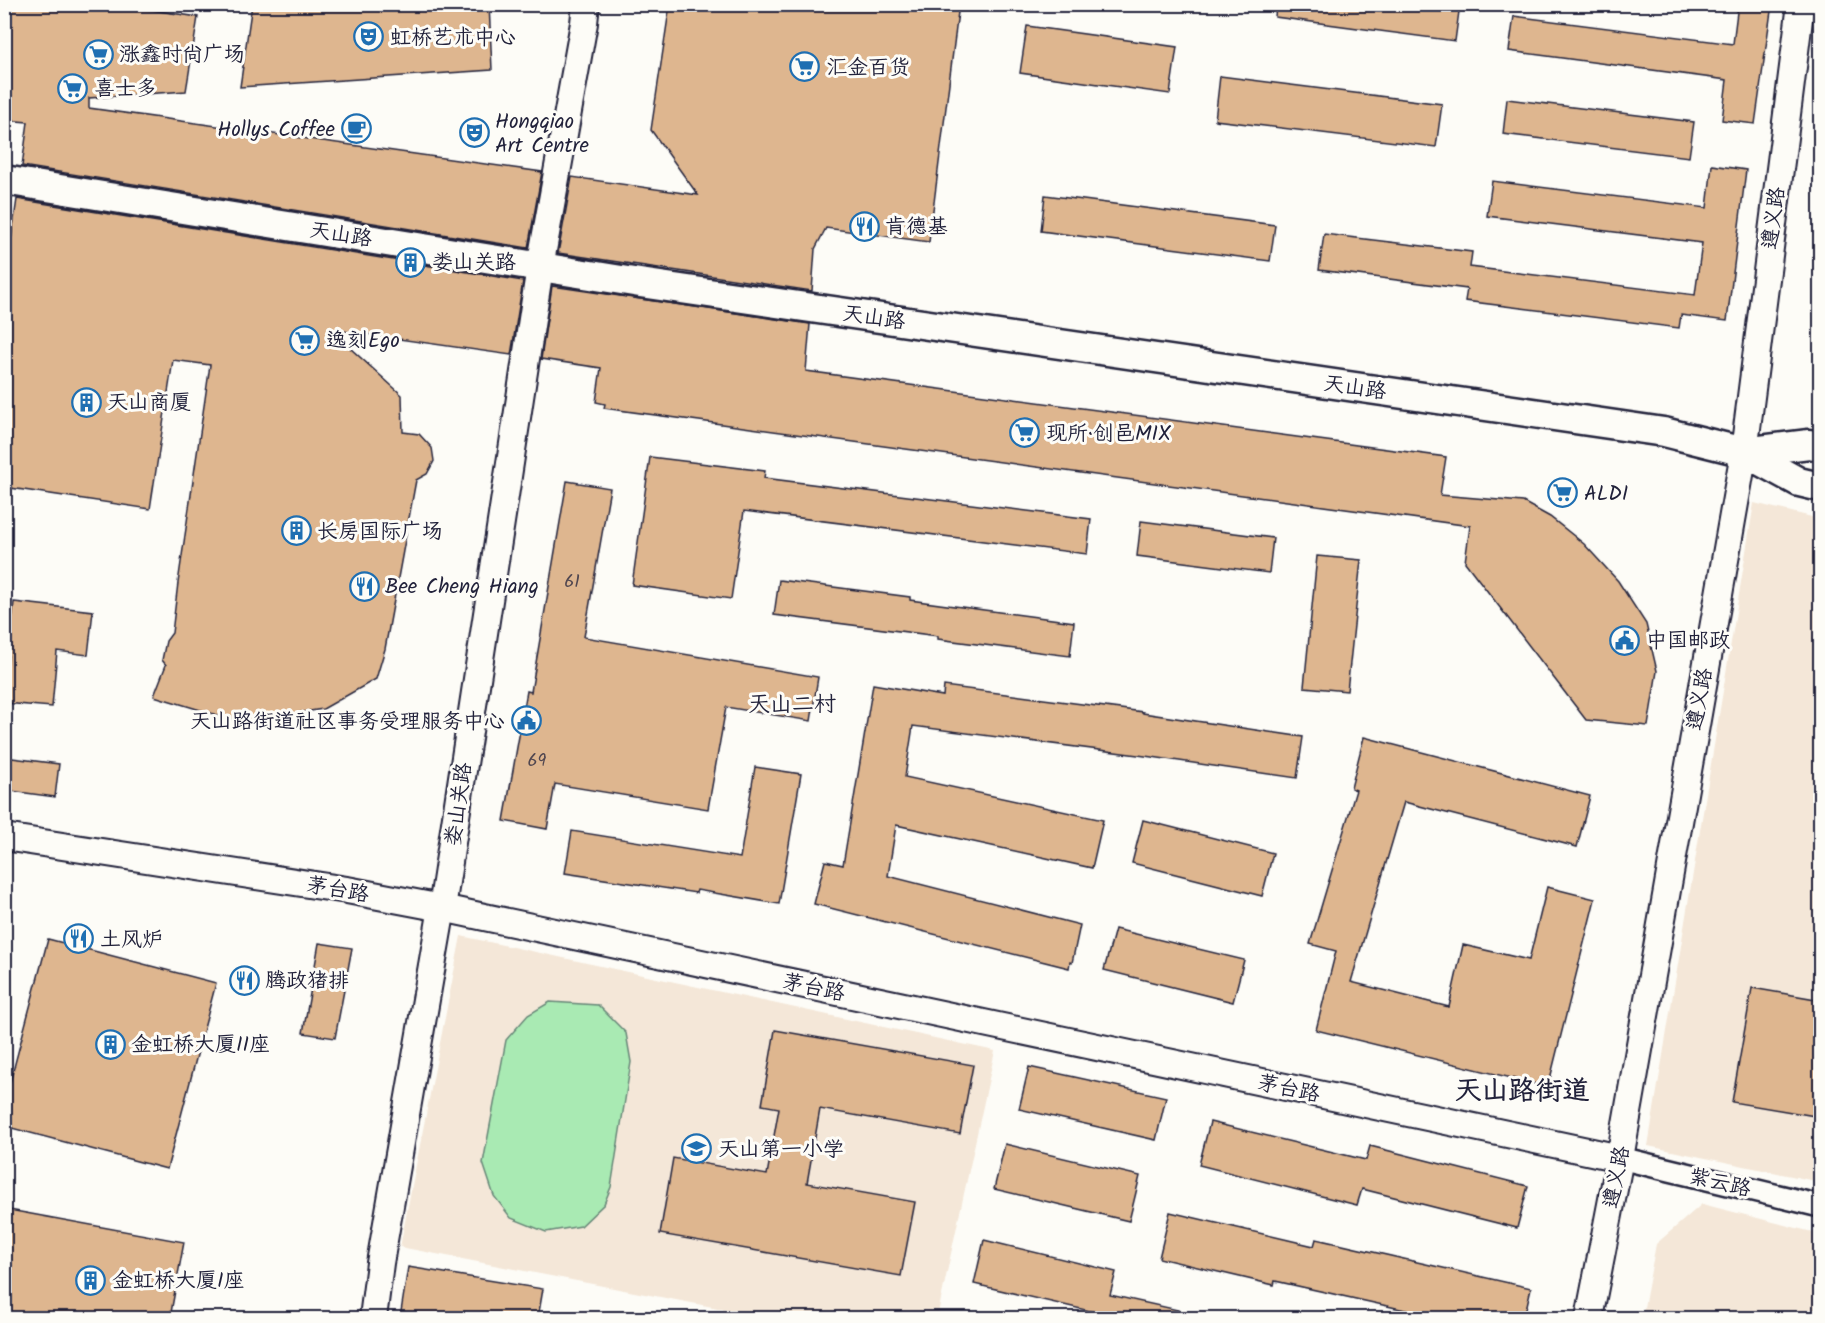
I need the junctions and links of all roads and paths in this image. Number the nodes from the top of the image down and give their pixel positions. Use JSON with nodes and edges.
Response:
{"nodes":[{"id":1,"x":586,"y":4,"type":"edge"},
{"id":2,"x":1801,"y":4,"type":"edge"},
{"id":3,"x":4,"y":180,"type":"edge"},
{"id":4,"x":540,"y":267,"type":"junction"},
{"id":5,"x":1821,"y":447,"type":"edge"},
{"id":6,"x":1744,"y":452,"type":"junction"},
{"id":7,"x":1821,"y":487,"type":"edge"},
{"id":8,"x":4,"y":837,"type":"edge"},
{"id":9,"x":442,"y":908,"type":"junction"},
{"id":10,"x":1620,"y":1158,"type":"junction"},
{"id":11,"x":1821,"y":1206,"type":"edge"},
{"id":12,"x":373,"y":1318,"type":"edge"},
{"id":13,"x":1589,"y":1318,"type":"edge"}],
"edges":[{"from":1,"to":4,"type":"street","name":"娄山关路"},
{"from":2,"to":6,"type":"street","name":"遵义路"},
{"from":3,"to":4,"type":"main road","name":"天山路"},
{"from":4,"to":6,"type":"main road","name":"天山路"},
{"from":4,"to":9,"type":"street","name":"娄山关路"},
{"from":5,"to":6,"type":"main road","name":"天山路"},
{"from":6,"to":7,"type":"main road","name":"天山路"},
{"from":6,"to":10,"type":"street","name":"遵义路"},
{"from":8,"to":9,"type":"street","name":"茅台路"},
{"from":9,"to":10,"type":"street","name":"茅台路"},
{"from":9,"to":12,"type":"street","name":"娄山关路"},
{"from":10,"to":11,"type":"street","name":"紫云路"},
{"from":10,"to":13,"type":"street","name":"遵义路"}]}
